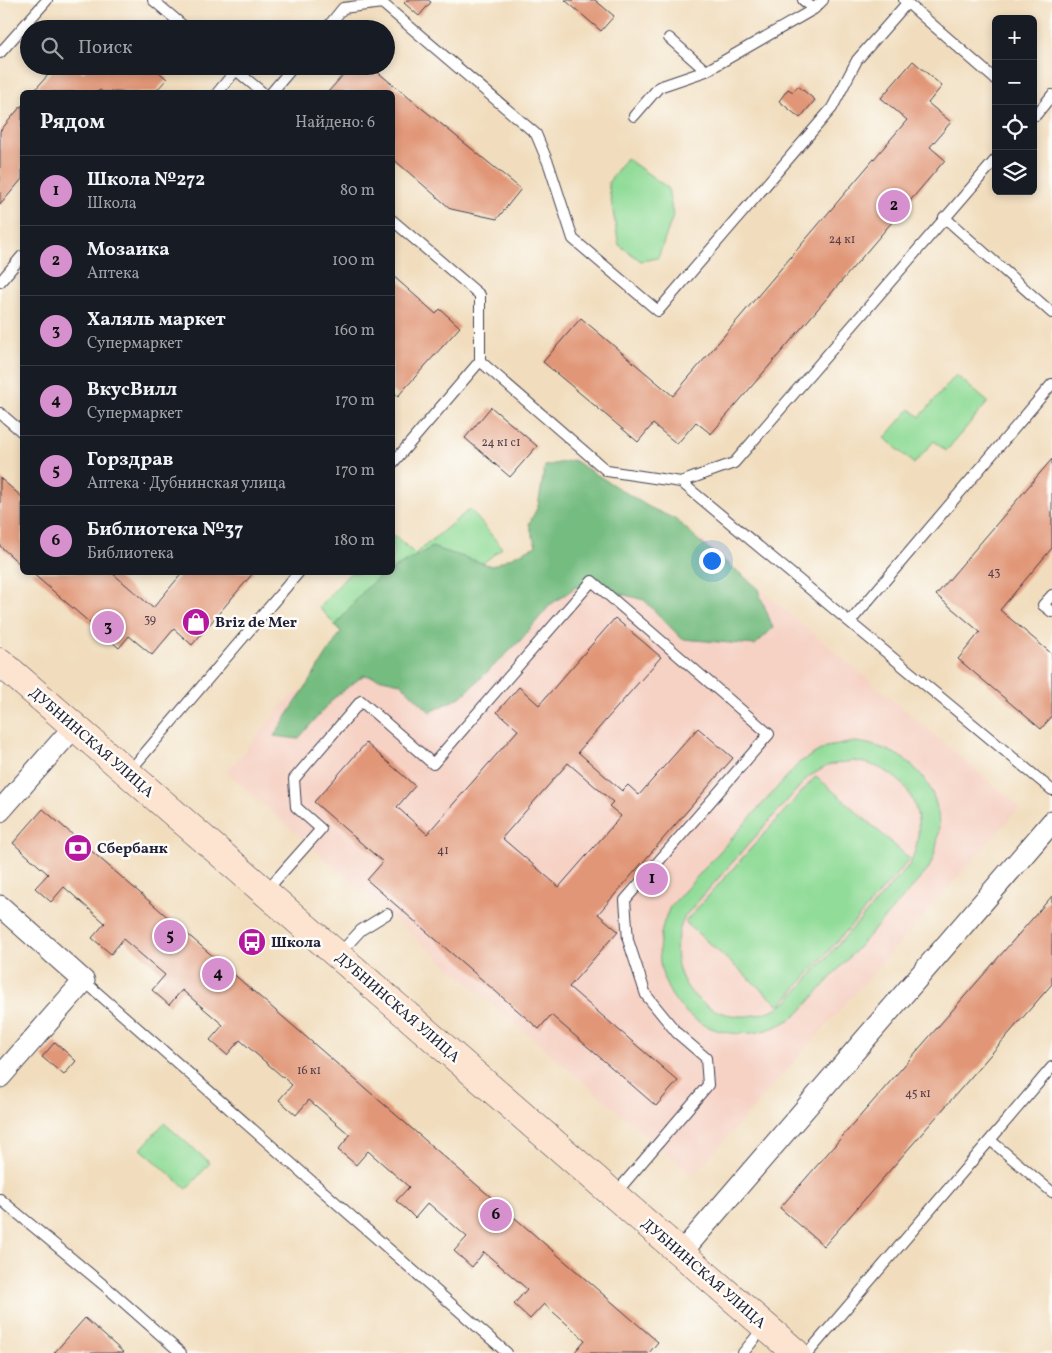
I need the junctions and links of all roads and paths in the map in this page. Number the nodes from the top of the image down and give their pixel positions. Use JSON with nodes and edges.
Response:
{"nodes":[{"id":1,"x":46,"y":0,"type":"edge"},
{"id":2,"x":153,"y":0,"type":"edge"},
{"id":3,"x":804,"y":0,"type":"edge"},
{"id":4,"x":823,"y":0,"type":"edge"},
{"id":5,"x":905,"y":1,"type":"edge"},
{"id":6,"x":814,"y":9,"type":"junction"},
{"id":7,"x":29,"y":20,"type":"edge"},
{"id":8,"x":176,"y":20,"type":"edge"},
{"id":9,"x":333,"y":20,"type":"edge"},
{"id":10,"x":20,"y":30,"type":"edge"},
{"id":11,"x":669,"y":38,"type":"dead end"},
{"id":12,"x":0,"y":53,"type":"edge"},
{"id":13,"x":706,"y":71,"type":"junction"},
{"id":14,"x":229,"y":75,"type":"edge"},
{"id":15,"x":242,"y":75,"type":"edge"},
{"id":16,"x":286,"y":75,"type":"edge"},
{"id":17,"x":992,"y":77,"type":"edge"},
{"id":18,"x":219,"y":90,"type":"edge"},
{"id":19,"x":260,"y":90,"type":"edge"},
{"id":20,"x":274,"y":90,"type":"edge"},
{"id":21,"x":1052,"y":96,"type":"edge"},
{"id":22,"x":1037,"y":112,"type":"edge"},
{"id":23,"x":634,"y":116,"type":"dead end"},
{"id":24,"x":992,"y":163,"type":"edge"},
{"id":25,"x":944,"y":217,"type":"junction"},
{"id":26,"x":395,"y":223,"type":"edge"},
{"id":27,"x":20,"y":258,"type":"edge"},
{"id":28,"x":0,"y":282,"type":"edge"},
{"id":29,"x":1052,"y":313,"type":"edge"},
{"id":30,"x":480,"y":361,"type":"junction"},
{"id":31,"x":1052,"y":384,"type":"edge"},
{"id":32,"x":0,"y":413,"type":"edge"},
{"id":33,"x":20,"y":430,"type":"edge"},
{"id":34,"x":395,"y":460,"type":"edge"},
{"id":35,"x":681,"y":482,"type":"junction"},
{"id":36,"x":296,"y":575,"type":"edge"},
{"id":37,"x":1052,"y":595,"type":"edge"},
{"id":38,"x":1052,"y":612,"type":"edge"},
{"id":39,"x":850,"y":622,"type":"junction"},
{"id":40,"x":0,"y":662,"type":"edge"},
{"id":41,"x":74,"y":727,"type":"junction"},
{"id":42,"x":128,"y":773,"type":"junction"},
{"id":43,"x":1052,"y":790,"type":"edge"},
{"id":44,"x":0,"y":812,"type":"edge"},
{"id":45,"x":1052,"y":822,"type":"edge"},
{"id":46,"x":265,"y":892,"type":"junction"},
{"id":47,"x":0,"y":906,"type":"edge"},
{"id":48,"x":387,"y":914,"type":"dead end"},
{"id":49,"x":338,"y":955,"type":"junction"},
{"id":50,"x":84,"y":981,"type":"junction"},
{"id":51,"x":1052,"y":1067,"type":"edge"},
{"id":52,"x":0,"y":1077,"type":"edge"},
{"id":53,"x":990,"y":1140,"type":"junction"},
{"id":54,"x":1052,"y":1192,"type":"edge"},
{"id":55,"x":614,"y":1195,"type":"junction"},
{"id":56,"x":0,"y":1199,"type":"edge"},
{"id":57,"x":680,"y":1253,"type":"junction"},
{"id":58,"x":765,"y":1326,"type":"junction"},
{"id":59,"x":182,"y":1353,"type":"edge"},
{"id":60,"x":507,"y":1353,"type":"edge"},
{"id":61,"x":743,"y":1353,"type":"edge"},
{"id":62,"x":796,"y":1353,"type":"edge"},
{"id":63,"x":808,"y":1353,"type":"edge"}],
"edges":[{"from":1,"to":7,"type":"lane"},
{"from":2,"to":8,"type":"lane"},
{"from":3,"to":6,"type":"lane"},
{"from":4,"to":6,"type":"lane"},
{"from":5,"to":9,"type":"lane"},
{"from":5,"to":17,"type":"lane"},
{"from":6,"to":13,"type":"lane"},
{"from":10,"to":12,"type":"lane"},
{"from":11,"to":13,"type":"lane"},
{"from":13,"to":23,"type":"lane"},
{"from":14,"to":18,"type":"lane"},
{"from":15,"to":19,"type":"lane"},
{"from":16,"to":20,"type":"lane"},
{"from":21,"to":22,"type":"lane"},
{"from":24,"to":25,"type":"lane"},
{"from":25,"to":29,"type":"lane"},
{"from":25,"to":35,"type":"lane"},
{"from":26,"to":30,"type":"lane"},
{"from":27,"to":28,"type":"lane"},
{"from":30,"to":34,"type":"lane"},
{"from":30,"to":35,"type":"lane"},
{"from":31,"to":39,"type":"lane"},
{"from":32,"to":33,"type":"lane"},
{"from":35,"to":39,"type":"lane"},
{"from":36,"to":42,"type":"lane"},
{"from":37,"to":38,"type":"lane"},
{"from":39,"to":43,"type":"lane"},
{"from":40,"to":41,"type":"main road","name":"ДУБНИНСКАЯ УЛИЦА"},
{"from":41,"to":42,"type":"main road","name":"ДУБНИНСКАЯ УЛИЦА"},
{"from":41,"to":44,"type":"street"},
{"from":42,"to":46,"type":"main road","name":"ДУБНИНСКАЯ УЛИЦА"},
{"from":45,"to":57,"type":"street"},
{"from":46,"to":49,"type":"main road","name":"ДУБНИНСКАЯ УЛИЦА"},
{"from":46,"to":55,"type":"lane"},
{"from":47,"to":50,"type":"street"},
{"from":48,"to":49,"type":"lane"},
{"from":49,"to":55,"type":"main road","name":"ДУБНИНСКАЯ УЛИЦА"},
{"from":50,"to":52,"type":"street"},
{"from":50,"to":60,"type":"lane"},
{"from":51,"to":53,"type":"lane"},
{"from":53,"to":54,"type":"lane"},
{"from":53,"to":63,"type":"lane"},
{"from":55,"to":57,"type":"main road","name":"ДУБНИНСКАЯ УЛИЦА"},
{"from":56,"to":59,"type":"lane"},
{"from":57,"to":58,"type":"main road","name":"ДУБНИНСКАЯ УЛИЦА"},
{"from":58,"to":61,"type":"lane"},
{"from":58,"to":62,"type":"main road","name":"ДУБНИНСКАЯ УЛИЦА"}]}
